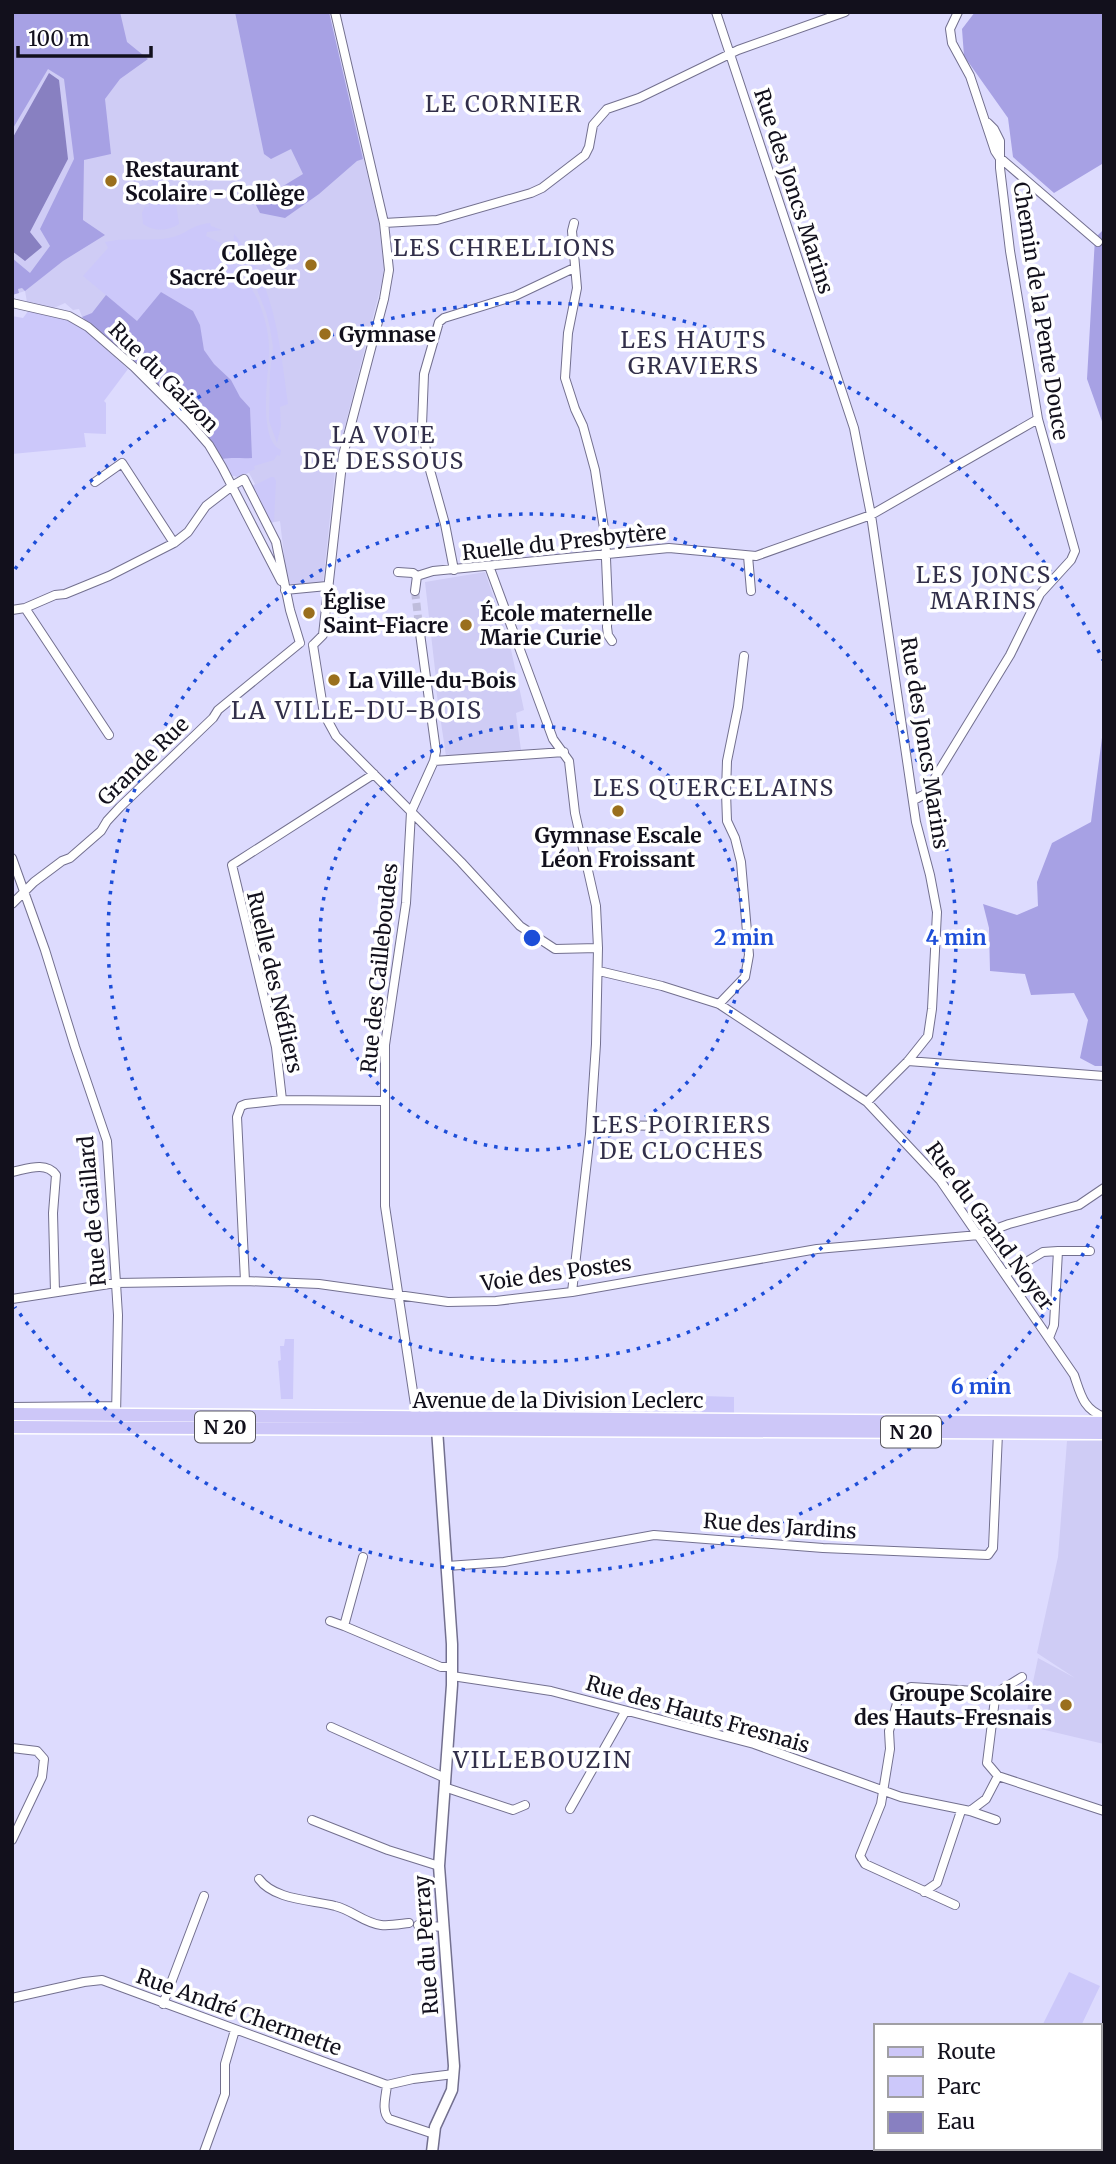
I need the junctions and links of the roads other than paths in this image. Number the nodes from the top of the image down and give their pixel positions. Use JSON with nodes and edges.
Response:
{"nodes":[{"id":1,"x":335,"y":12,"type":"edge"},
{"id":2,"x":716,"y":12,"type":"edge"},
{"id":3,"x":845,"y":12,"type":"edge"},
{"id":4,"x":958,"y":12,"type":"edge"},
{"id":5,"x":730,"y":54,"type":"junction"},
{"id":6,"x":999,"y":157,"type":"junction"},
{"id":7,"x":384,"y":223,"type":"junction"},
{"id":8,"x":574,"y":223,"type":"dead end"},
{"id":9,"x":1098,"y":242,"type":"dead end"},
{"id":10,"x":574,"y":268,"type":"junction"},
{"id":11,"x":12,"y":303,"type":"edge"},
{"id":12,"x":1038,"y":419,"type":"junction"},
{"id":13,"x":94,"y":482,"type":"dead end"},
{"id":14,"x":232,"y":486,"type":"junction"},
{"id":15,"x":871,"y":515,"type":"junction"},
{"id":16,"x":174,"y":543,"type":"junction"},
{"id":17,"x":606,"y":553,"type":"junction"},
{"id":18,"x":748,"y":556,"type":"junction"},
{"id":19,"x":489,"y":566,"type":"junction"},
{"id":20,"x":454,"y":570,"type":"junction"},
{"id":21,"x":398,"y":572,"type":"dead end"},
{"id":22,"x":417,"y":576,"type":"junction"},
{"id":23,"x":327,"y":586,"type":"junction"},
{"id":24,"x":285,"y":590,"type":"junction"},
{"id":25,"x":415,"y":591,"type":"tunnel mouth"},
{"id":26,"x":751,"y":591,"type":"dead end"},
{"id":27,"x":25,"y":608,"type":"junction"},
{"id":28,"x":12,"y":610,"type":"edge"},
{"id":29,"x":419,"y":626,"type":"tunnel mouth"},
{"id":30,"x":612,"y":641,"type":"dead end"},
{"id":31,"x":300,"y":642,"type":"junction"},
{"id":32,"x":313,"y":645,"type":"junction"},
{"id":33,"x":744,"y":656,"type":"dead end"},
{"id":34,"x":109,"y":735,"type":"dead end"},
{"id":35,"x":564,"y":752,"type":"junction"},
{"id":36,"x":434,"y":761,"type":"junction"},
{"id":37,"x":374,"y":774,"type":"junction"},
{"id":38,"x":914,"y":800,"type":"junction"},
{"id":39,"x":411,"y":812,"type":"junction"},
{"id":40,"x":423,"y":825,"type":"junction"},
{"id":41,"x":409,"y":830,"type":"junction"},
{"id":42,"x":12,"y":858,"type":"edge"},
{"id":43,"x":24,"y":890,"type":"junction"},
{"id":44,"x":12,"y":904,"type":"edge"},
{"id":45,"x":598,"y":948,"type":"junction"},
{"id":46,"x":599,"y":971,"type":"junction"},
{"id":47,"x":719,"y":1004,"type":"junction"},
{"id":48,"x":908,"y":1061,"type":"junction"},
{"id":49,"x":1104,"y":1076,"type":"edge"},
{"id":50,"x":282,"y":1100,"type":"junction"},
{"id":51,"x":384,"y":1101,"type":"junction"},
{"id":52,"x":867,"y":1102,"type":"junction"},
{"id":53,"x":591,"y":1125,"type":"junction"},
{"id":54,"x":762,"y":1127,"type":"dead end"},
{"id":55,"x":12,"y":1172,"type":"edge"},
{"id":56,"x":1104,"y":1188,"type":"edge"},
{"id":57,"x":979,"y":1235,"type":"junction"},
{"id":58,"x":1058,"y":1251,"type":"junction"},
{"id":59,"x":1090,"y":1251,"type":"dead end"},
{"id":60,"x":1006,"y":1274,"type":"junction"},
{"id":61,"x":245,"y":1281,"type":"junction"},
{"id":62,"x":116,"y":1283,"type":"junction"},
{"id":63,"x":55,"y":1292,"type":"junction"},
{"id":64,"x":572,"y":1292,"type":"junction"},
{"id":65,"x":398,"y":1294,"type":"junction"},
{"id":66,"x":12,"y":1300,"type":"edge"},
{"id":67,"x":1049,"y":1338,"type":"junction"},
{"id":68,"x":12,"y":1407,"type":"edge"},
{"id":69,"x":116,"y":1411,"type":"junction"},
{"id":70,"x":12,"y":1414,"type":"edge"},
{"id":71,"x":1104,"y":1417,"type":"edge"},
{"id":72,"x":417,"y":1418,"type":"junction"},
{"id":73,"x":1104,"y":1423,"type":"edge"},
{"id":74,"x":12,"y":1427,"type":"edge"},
{"id":75,"x":437,"y":1429,"type":"junction"},
{"id":76,"x":998,"y":1433,"type":"junction"},
{"id":77,"x":1104,"y":1433,"type":"edge"},
{"id":78,"x":363,"y":1557,"type":"dead end"},
{"id":79,"x":447,"y":1566,"type":"junction"},
{"id":80,"x":330,"y":1621,"type":"dead end"},
{"id":81,"x":344,"y":1626,"type":"junction"},
{"id":82,"x":452,"y":1676,"type":"junction"},
{"id":83,"x":1022,"y":1677,"type":"dead end"},
{"id":84,"x":993,"y":1695,"type":"junction"},
{"id":85,"x":625,"y":1712,"type":"junction"},
{"id":86,"x":331,"y":1727,"type":"dead end"},
{"id":87,"x":12,"y":1748,"type":"edge"},
{"id":88,"x":998,"y":1776,"type":"junction"},
{"id":89,"x":445,"y":1782,"type":"junction"},
{"id":90,"x":882,"y":1791,"type":"junction"},
{"id":91,"x":525,"y":1805,"type":"dead end"},
{"id":92,"x":570,"y":1809,"type":"dead end"},
{"id":93,"x":965,"y":1811,"type":"junction"},
{"id":94,"x":1104,"y":1811,"type":"edge"},
{"id":95,"x":312,"y":1819,"type":"dead end"},
{"id":96,"x":996,"y":1820,"type":"dead end"},
{"id":97,"x":12,"y":1840,"type":"edge"},
{"id":98,"x":439,"y":1866,"type":"junction"},
{"id":99,"x":259,"y":1879,"type":"dead end"},
{"id":100,"x":924,"y":1892,"type":"junction"},
{"id":101,"x":204,"y":1896,"type":"dead end"},
{"id":102,"x":955,"y":1905,"type":"dead end"},
{"id":103,"x":443,"y":1927,"type":"junction"},
{"id":104,"x":12,"y":1998,"type":"edge"},
{"id":105,"x":163,"y":2004,"type":"junction"},
{"id":106,"x":235,"y":2030,"type":"junction"},
{"id":107,"x":454,"y":2074,"type":"junction"},
{"id":108,"x":387,"y":2085,"type":"junction"},
{"id":109,"x":434,"y":2134,"type":"junction"},
{"id":110,"x":204,"y":2152,"type":"edge"},
{"id":111,"x":432,"y":2152,"type":"edge"}],
"edges":[{"from":1,"to":7,"type":"street"},
{"from":2,"to":5,"type":"street","name":"Rue des Joncs Marins"},
{"from":3,"to":5,"type":"street"},
{"from":4,"to":6,"type":"street","name":"Chemin de la Pente Douce"},
{"from":5,"to":7,"type":"street"},
{"from":5,"to":15,"type":"street","name":"Rue des Joncs Marins"},
{"from":6,"to":9,"type":"street"},
{"from":6,"to":12,"type":"street","name":"Chemin de la Pente Douce"},
{"from":7,"to":23,"type":"street"},
{"from":8,"to":10,"type":"street"},
{"from":10,"to":17,"type":"street"},
{"from":10,"to":20,"type":"street"},
{"from":11,"to":14,"type":"street","name":"Rue du Gaizon"},
{"from":12,"to":15,"type":"street","name":"Ruelle du Presbytère"},
{"from":12,"to":38,"type":"street","name":"Chemin de la Pente Douce"},
{"from":13,"to":16,"type":"street"},
{"from":14,"to":16,"type":"street"},
{"from":14,"to":24,"type":"street","name":"Rue du Gaizon"},
{"from":14,"to":24,"type":"street","name":"Rue du Gaizon"},
{"from":15,"to":18,"type":"street","name":"Ruelle du Presbytère"},
{"from":15,"to":38,"type":"street","name":"Rue des Joncs Marins"},
{"from":16,"to":27,"type":"street"},
{"from":17,"to":18,"type":"street","name":"Ruelle du Presbytère"},
{"from":17,"to":19,"type":"street","name":"Ruelle du Presbytère"},
{"from":17,"to":30,"type":"street"},
{"from":18,"to":26,"type":"street"},
{"from":19,"to":20,"type":"street","name":"Ruelle du Presbytère"},
{"from":19,"to":35,"type":"street"},
{"from":20,"to":22,"type":"street","name":"Ruelle du Presbytère"},
{"from":21,"to":22,"type":"street","name":"Ruelle du Presbytère"},
{"from":22,"to":25,"type":"street"},
{"from":23,"to":24,"type":"street"},
{"from":23,"to":32,"type":"street"},
{"from":24,"to":31,"type":"street","name":"Rue du Gaizon"},
{"from":27,"to":28,"type":"street"},
{"from":27,"to":34,"type":"street"},
{"from":29,"to":36,"type":"street"},
{"from":31,"to":32,"type":"street"},
{"from":31,"to":43,"type":"street","name":"Grande Rue"},
{"from":32,"to":37,"type":"street"},
{"from":33,"to":47,"type":"street"},
{"from":35,"to":36,"type":"street"},
{"from":35,"to":45,"type":"street"},
{"from":36,"to":39,"type":"street","name":"Rue des Cailleboudes"},
{"from":37,"to":39,"type":"street"},
{"from":37,"to":50,"type":"street","name":"Ruelle des Néfliers"},
{"from":38,"to":48,"type":"street","name":"Rue des Joncs Marins"},
{"from":39,"to":40,"type":"street"},
{"from":39,"to":41,"type":"street","name":"Rue des Cailleboudes"},
{"from":40,"to":41,"type":"street"},
{"from":40,"to":45,"type":"street"},
{"from":41,"to":51,"type":"street","name":"Rue des Cailleboudes"},
{"from":42,"to":43,"type":"street","name":"Rue de Gaillard"},
{"from":43,"to":44,"type":"street","name":"Grande Rue"},
{"from":43,"to":62,"type":"street","name":"Rue de Gaillard"},
{"from":45,"to":46,"type":"street"},
{"from":46,"to":47,"type":"street","name":"Rue du Grand Noyer"},
{"from":46,"to":53,"type":"street"},
{"from":47,"to":52,"type":"street","name":"Rue du Grand Noyer"},
{"from":48,"to":49,"type":"street"},
{"from":48,"to":52,"type":"street","name":"Rue des Joncs Marins"},
{"from":50,"to":51,"type":"street"},
{"from":50,"to":61,"type":"street","name":"Ruelle des Néfliers"},
{"from":51,"to":65,"type":"street","name":"Rue des Cailleboudes"},
{"from":52,"to":57,"type":"street","name":"Rue du Grand Noyer"},
{"from":53,"to":54,"type":"street"},
{"from":53,"to":64,"type":"street"},
{"from":55,"to":63,"type":"street"},
{"from":56,"to":57,"type":"street","name":"Voie des Postes"},
{"from":57,"to":60,"type":"street","name":"Rue du Grand Noyer"},
{"from":57,"to":64,"type":"street","name":"Voie des Postes"},
{"from":58,"to":59,"type":"street"},
{"from":58,"to":60,"type":"street"},
{"from":58,"to":67,"type":"street"},
{"from":60,"to":67,"type":"street","name":"Rue du Grand Noyer"},
{"from":61,"to":62,"type":"street","name":"Voie des Postes"},
{"from":61,"to":65,"type":"street","name":"Voie des Postes"},
{"from":62,"to":63,"type":"street","name":"Voie des Postes"},
{"from":62,"to":69,"type":"street","name":"Rue de Gaillard"},
{"from":63,"to":66,"type":"street","name":"Voie des Postes"},
{"from":64,"to":65,"type":"street","name":"Voie des Postes"},
{"from":65,"to":72,"type":"street","name":"Rue des Cailleboudes"},
{"from":67,"to":71,"type":"street","name":"Rue du Grand Noyer"},
{"from":68,"to":69,"type":"street"},
{"from":69,"to":70,"type":"main road","name":"Avenue de la Division Leclerc","number":"N 20"},
{"from":69,"to":72,"type":"main road","name":"Avenue de la Division Leclerc","number":"N 20"},
{"from":72,"to":73,"type":"main road","name":"Avenue de la Division Leclerc","number":"N 20"},
{"from":72,"to":75,"type":"street"},
{"from":74,"to":75,"type":"main road","name":"Avenue de la Division Leclerc","number":"N 20"},
{"from":75,"to":76,"type":"main road","name":"Avenue de la Division Leclerc","number":"N 20"},
{"from":75,"to":79,"type":"street","name":"Rue du Perray"},
{"from":76,"to":77,"type":"main road","name":"Avenue de la Division Leclerc","number":"N 20"},
{"from":76,"to":79,"type":"street","name":"Rue des Jardins"},
{"from":78,"to":81,"type":"street"},
{"from":79,"to":82,"type":"street","name":"Rue du Perray"},
{"from":80,"to":81,"type":"street","name":"Rue des Hauts Fresnais"},
{"from":81,"to":82,"type":"street","name":"Rue des Hauts Fresnais"},
{"from":82,"to":85,"type":"street","name":"Rue des Hauts Fresnais"},
{"from":82,"to":89,"type":"street","name":"Rue du Perray"},
{"from":83,"to":84,"type":"street"},
{"from":84,"to":88,"type":"street"},
{"from":84,"to":90,"type":"street"},
{"from":85,"to":90,"type":"street","name":"Rue des Hauts Fresnais"},
{"from":85,"to":92,"type":"street"},
{"from":86,"to":89,"type":"street"},
{"from":87,"to":97,"type":"street"},
{"from":88,"to":93,"type":"street"},
{"from":88,"to":94,"type":"street"},
{"from":89,"to":91,"type":"street"},
{"from":89,"to":98,"type":"street","name":"Rue du Perray"},
{"from":90,"to":93,"type":"street","name":"Rue des Hauts Fresnais"},
{"from":90,"to":100,"type":"street"},
{"from":93,"to":96,"type":"street","name":"Rue des Hauts Fresnais"},
{"from":93,"to":100,"type":"street"},
{"from":95,"to":98,"type":"street"},
{"from":98,"to":103,"type":"street","name":"Rue du Perray"},
{"from":99,"to":103,"type":"street"},
{"from":100,"to":102,"type":"street"},
{"from":101,"to":105,"type":"street"},
{"from":103,"to":107,"type":"street","name":"Rue du Perray"},
{"from":104,"to":105,"type":"street","name":"Rue André Chermette"},
{"from":105,"to":106,"type":"street","name":"Rue André Chermette"},
{"from":106,"to":108,"type":"street","name":"Rue André Chermette"},
{"from":106,"to":110,"type":"street"},
{"from":107,"to":108,"type":"street"},
{"from":107,"to":109,"type":"street","name":"Rue du Perray"},
{"from":108,"to":109,"type":"street"},
{"from":109,"to":111,"type":"street","name":"Rue du Perray"}]}
